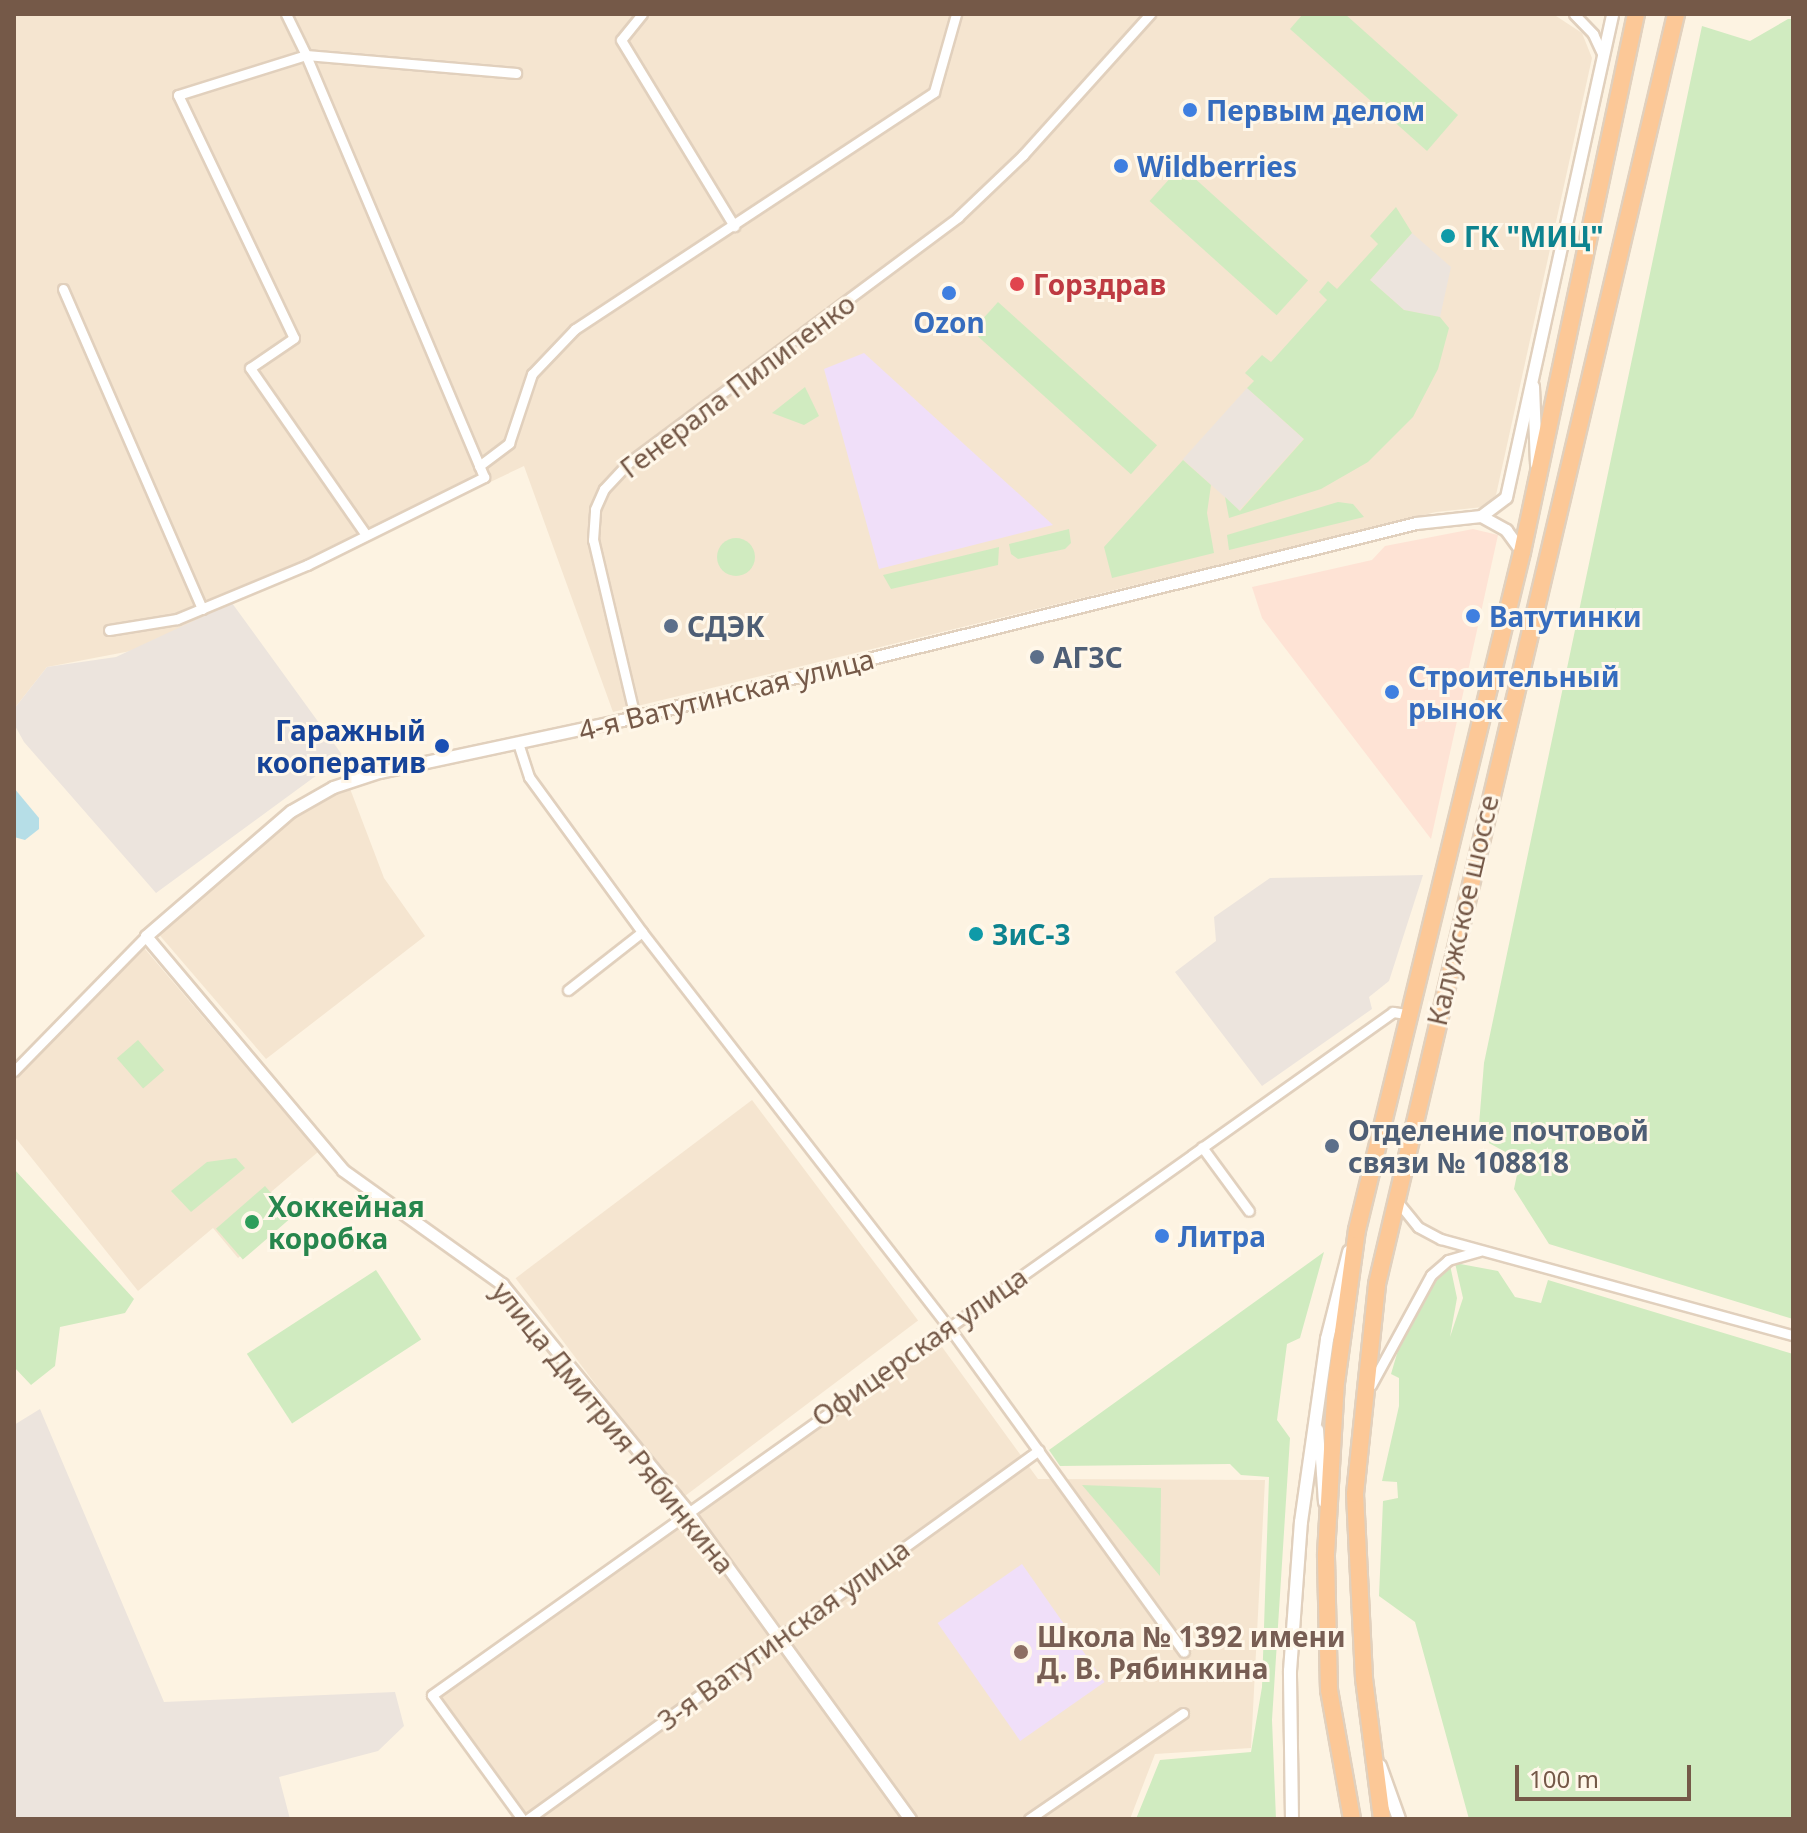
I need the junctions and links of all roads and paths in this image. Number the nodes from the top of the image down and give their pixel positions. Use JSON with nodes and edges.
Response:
{"nodes":[{"id":1,"x":286,"y":14,"type":"edge"},
{"id":2,"x":642,"y":14,"type":"edge"},
{"id":3,"x":956,"y":14,"type":"edge"},
{"id":4,"x":1150,"y":14,"type":"edge"},
{"id":5,"x":1574,"y":14,"type":"edge"},
{"id":6,"x":1612,"y":14,"type":"edge"},
{"id":7,"x":1636,"y":14,"type":"edge"},
{"id":8,"x":1676,"y":14,"type":"edge"},
{"id":9,"x":306,"y":55,"type":"junction"},
{"id":10,"x":1603,"y":55,"type":"junction"},
{"id":11,"x":516,"y":73,"type":"dead end"},
{"id":12,"x":734,"y":226,"type":"junction"},
{"id":13,"x":63,"y":289,"type":"dead end"},
{"id":14,"x":1536,"y":349,"type":"junction"},
{"id":15,"x":479,"y":466,"type":"junction"},
{"id":16,"x":1537,"y":480,"type":"junction"},
{"id":17,"x":1481,"y":516,"type":"junction"},
{"id":18,"x":366,"y":535,"type":"junction"},
{"id":19,"x":1522,"y":552,"type":"junction"},
{"id":20,"x":202,"y":609,"type":"junction"},
{"id":21,"x":109,"y":630,"type":"dead end"},
{"id":22,"x":635,"y":717,"type":"junction"},
{"id":23,"x":518,"y":743,"type":"junction"},
{"id":24,"x":642,"y":932,"type":"junction"},
{"id":25,"x":146,"y":936,"type":"junction"},
{"id":26,"x":568,"y":990,"type":"dead end"},
{"id":27,"x":1411,"y":1015,"type":"junction"},
{"id":28,"x":14,"y":1071,"type":"edge"},
{"id":29,"x":1202,"y":1147,"type":"junction"},
{"id":30,"x":1395,"y":1197,"type":"junction"},
{"id":31,"x":1249,"y":1211,"type":"dead end"},
{"id":32,"x":1357,"y":1230,"type":"junction"},
{"id":33,"x":1487,"y":1250,"type":"junction"},
{"id":34,"x":948,"y":1326,"type":"junction"},
{"id":35,"x":1793,"y":1335,"type":"edge"},
{"id":36,"x":1364,"y":1400,"type":"junction"},
{"id":37,"x":1316,"y":1401,"type":"junction"},
{"id":38,"x":1039,"y":1450,"type":"junction"},
{"id":39,"x":686,"y":1509,"type":"junction"},
{"id":40,"x":1326,"y":1554,"type":"junction"},
{"id":41,"x":779,"y":1636,"type":"junction"},
{"id":42,"x":1184,"y":1652,"type":"dead end"},
{"id":43,"x":1183,"y":1713,"type":"dead end"},
{"id":44,"x":1374,"y":1749,"type":"junction"},
{"id":45,"x":522,"y":1819,"type":"edge"},
{"id":46,"x":528,"y":1819,"type":"edge"},
{"id":47,"x":910,"y":1819,"type":"edge"},
{"id":48,"x":1029,"y":1819,"type":"edge"},
{"id":49,"x":1292,"y":1819,"type":"edge"},
{"id":50,"x":1352,"y":1819,"type":"edge"},
{"id":51,"x":1382,"y":1819,"type":"edge"},
{"id":52,"x":1399,"y":1819,"type":"edge"}],
"edges":[{"from":1,"to":9,"type":"street"},
{"from":2,"to":12,"type":"street"},
{"from":3,"to":12,"type":"street"},
{"from":4,"to":22,"type":"street","name":"Генерала Пилипенко"},
{"from":5,"to":10,"type":"street"},
{"from":6,"to":10,"type":"street"},
{"from":7,"to":16,"type":"highway","name":"Калужское шоссе"},
{"from":8,"to":30,"type":"highway","name":"Калужское шоссе"},
{"from":9,"to":11,"type":"street"},
{"from":9,"to":15,"type":"street"},
{"from":9,"to":18,"type":"street"},
{"from":10,"to":14,"type":"street"},
{"from":12,"to":15,"type":"street"},
{"from":13,"to":20,"type":"street"},
{"from":14,"to":16,"type":"street"},
{"from":14,"to":17,"type":"street"},
{"from":15,"to":18,"type":"street"},
{"from":16,"to":19,"type":"highway","name":"Калужское шоссе"},
{"from":17,"to":19,"type":"street"},
{"from":17,"to":22,"type":"street","name":"4-я Ватутинская улица"},
{"from":18,"to":20,"type":"street"},
{"from":19,"to":27,"type":"highway","name":"Калужское шоссе"},
{"from":20,"to":21,"type":"street"},
{"from":22,"to":23,"type":"street","name":"4-я Ватутинская улица"},
{"from":23,"to":24,"type":"street"},
{"from":23,"to":25,"type":"street","name":"4-я Ватутинская улица"},
{"from":24,"to":26,"type":"street"},
{"from":24,"to":34,"type":"street"},
{"from":25,"to":28,"type":"street","name":"4-я Ватутинская улица"},
{"from":25,"to":39,"type":"street","name":"улица Дмитрия Рябинкина"},
{"from":27,"to":29,"type":"street","name":"Офицерская улица"},
{"from":27,"to":32,"type":"highway","name":"Калужское шоссе"},
{"from":29,"to":31,"type":"street"},
{"from":29,"to":34,"type":"street","name":"Офицерская улица"},
{"from":30,"to":33,"type":"street"},
{"from":30,"to":36,"type":"highway","name":"Калужское шоссе"},
{"from":32,"to":37,"type":"main road"},
{"from":32,"to":40,"type":"highway","name":"Калужское шоссе"},
{"from":33,"to":35,"type":"street"},
{"from":33,"to":36,"type":"street"},
{"from":34,"to":38,"type":"street"},
{"from":34,"to":39,"type":"street","name":"Офицерская улица"},
{"from":36,"to":44,"type":"highway","name":"Калужское шоссе"},
{"from":37,"to":40,"type":"street"},
{"from":37,"to":49,"type":"main road"},
{"from":38,"to":41,"type":"street","name":"3-я Ватутинская улица"},
{"from":38,"to":42,"type":"street"},
{"from":39,"to":41,"type":"street","name":"улица Дмитрия Рябинкина"},
{"from":39,"to":45,"type":"street","name":"Офицерская улица"},
{"from":40,"to":50,"type":"highway","name":"Калужское шоссе"},
{"from":41,"to":46,"type":"street","name":"3-я Ватутинская улица"},
{"from":41,"to":47,"type":"street","name":"улица Дмитрия Рябинкина"},
{"from":43,"to":48,"type":"street"},
{"from":44,"to":51,"type":"highway","name":"Калужское шоссе"},
{"from":44,"to":52,"type":"main road"}]}
